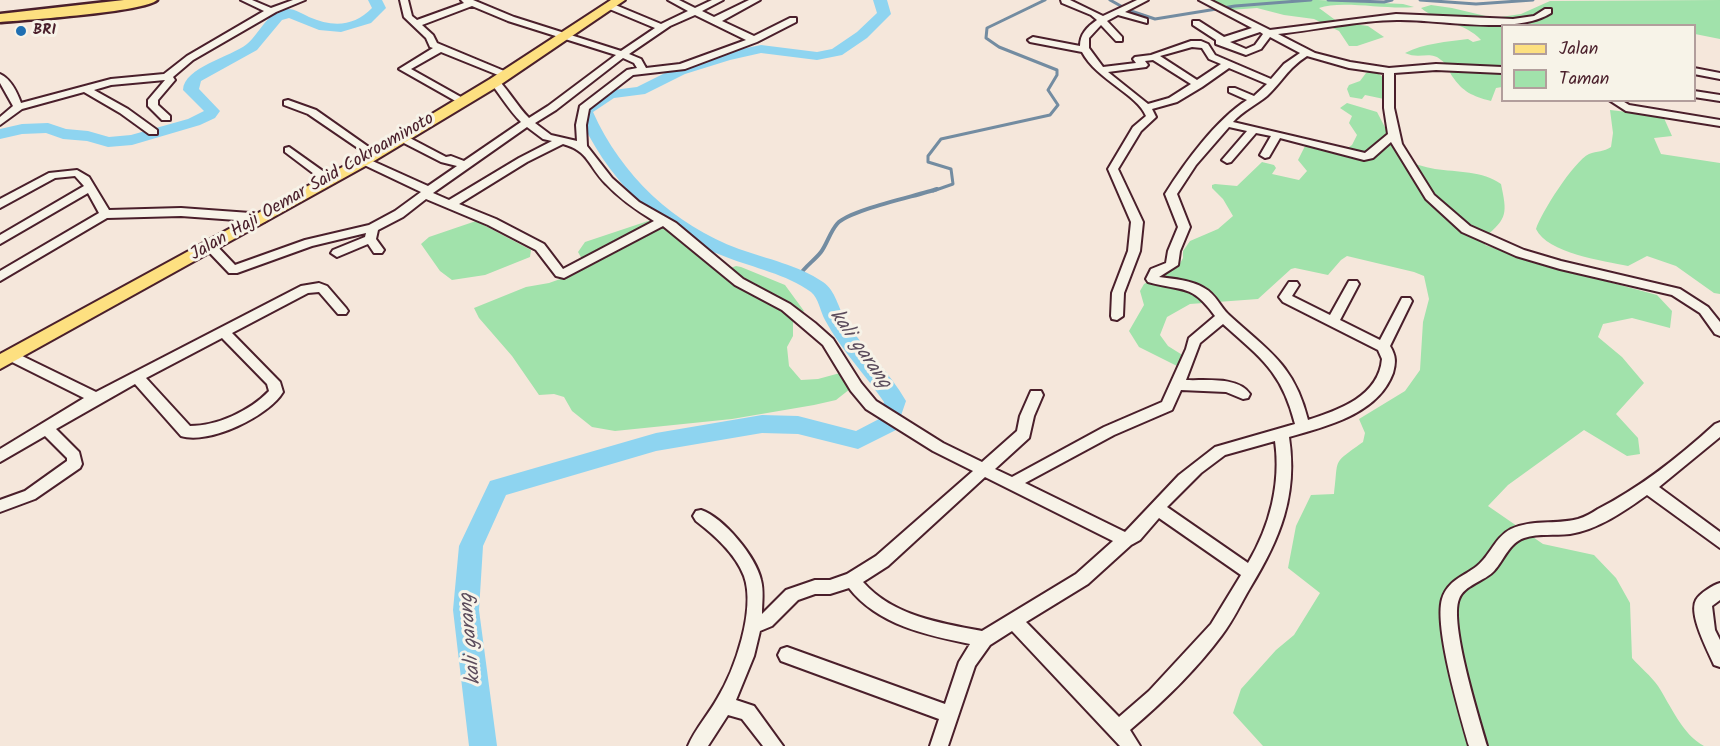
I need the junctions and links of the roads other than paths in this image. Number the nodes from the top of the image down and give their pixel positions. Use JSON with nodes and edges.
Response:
{"nodes":[{"id":1,"x":124,"y":0,"type":"edge"},
{"id":2,"x":150,"y":0,"type":"edge"},
{"id":3,"x":245,"y":0,"type":"edge"},
{"id":4,"x":301,"y":0,"type":"edge"},
{"id":5,"x":404,"y":0,"type":"edge"},
{"id":6,"x":672,"y":0,"type":"edge"},
{"id":7,"x":719,"y":0,"type":"edge"},
{"id":8,"x":755,"y":0,"type":"edge"},
{"id":9,"x":1144,"y":0,"type":"edge"},
{"id":10,"x":468,"y":1,"type":"edge"},
{"id":11,"x":1065,"y":1,"type":"edge"},
{"id":12,"x":612,"y":2,"type":"edge"},
{"id":13,"x":1207,"y":2,"type":"edge"},
{"id":14,"x":1120,"y":10,"type":"junction"},
{"id":15,"x":271,"y":11,"type":"junction"},
{"id":16,"x":1548,"y":11,"type":"dead end"},
{"id":17,"x":695,"y":12,"type":"junction"},
{"id":18,"x":0,"y":15,"type":"edge"},
{"id":19,"x":713,"y":20,"type":"junction"},
{"id":20,"x":793,"y":20,"type":"dead end"},
{"id":21,"x":1102,"y":21,"type":"junction"},
{"id":22,"x":1144,"y":21,"type":"dead end"},
{"id":23,"x":1196,"y":23,"type":"dead end"},
{"id":24,"x":414,"y":24,"type":"junction"},
{"id":25,"x":662,"y":28,"type":"junction"},
{"id":26,"x":1264,"y":31,"type":"junction"},
{"id":27,"x":565,"y":36,"type":"junction"},
{"id":28,"x":1119,"y":39,"type":"dead end"},
{"id":29,"x":754,"y":40,"type":"junction"},
{"id":30,"x":1034,"y":40,"type":"dead end"},
{"id":31,"x":1222,"y":41,"type":"junction"},
{"id":32,"x":1205,"y":46,"type":"junction"},
{"id":33,"x":439,"y":49,"type":"junction"},
{"id":34,"x":1084,"y":50,"type":"junction"},
{"id":35,"x":1308,"y":52,"type":"junction"},
{"id":36,"x":622,"y":55,"type":"junction"},
{"id":37,"x":1155,"y":57,"type":"junction"},
{"id":38,"x":1228,"y":64,"type":"junction"},
{"id":39,"x":643,"y":70,"type":"junction"},
{"id":40,"x":1100,"y":70,"type":"junction"},
{"id":41,"x":1389,"y":70,"type":"junction"},
{"id":42,"x":1501,"y":70,"type":"edge"},
{"id":43,"x":1696,"y":71,"type":"edge"},
{"id":44,"x":0,"y":76,"type":"edge"},
{"id":45,"x":1720,"y":76,"type":"edge"},
{"id":46,"x":167,"y":77,"type":"junction"},
{"id":47,"x":501,"y":78,"type":"junction"},
{"id":48,"x":1273,"y":83,"type":"junction"},
{"id":49,"x":1199,"y":85,"type":"junction"},
{"id":50,"x":84,"y":88,"type":"junction"},
{"id":51,"x":1232,"y":90,"type":"dead end"},
{"id":52,"x":1696,"y":94,"type":"edge"},
{"id":53,"x":1720,"y":98,"type":"edge"},
{"id":54,"x":1256,"y":100,"type":"junction"},
{"id":55,"x":464,"y":101,"type":"junction"},
{"id":56,"x":1617,"y":102,"type":"edge"},
{"id":57,"x":288,"y":103,"type":"dead end"},
{"id":58,"x":18,"y":107,"type":"junction"},
{"id":59,"x":1146,"y":108,"type":"junction"},
{"id":60,"x":166,"y":118,"type":"dead end"},
{"id":61,"x":0,"y":122,"type":"edge"},
{"id":62,"x":527,"y":122,"type":"junction"},
{"id":63,"x":1720,"y":123,"type":"edge"},
{"id":64,"x":1229,"y":124,"type":"junction"},
{"id":65,"x":1254,"y":129,"type":"junction"},
{"id":66,"x":153,"y":132,"type":"dead end"},
{"id":67,"x":1277,"y":134,"type":"junction"},
{"id":68,"x":1393,"y":135,"type":"junction"},
{"id":69,"x":402,"y":138,"type":"junction"},
{"id":70,"x":561,"y":141,"type":"junction"},
{"id":71,"x":582,"y":146,"type":"junction"},
{"id":72,"x":289,"y":150,"type":"dead end"},
{"id":73,"x":1265,"y":155,"type":"dead end"},
{"id":74,"x":369,"y":158,"type":"junction"},
{"id":75,"x":1227,"y":160,"type":"dead end"},
{"id":76,"x":465,"y":165,"type":"junction"},
{"id":77,"x":330,"y":181,"type":"junction"},
{"id":78,"x":90,"y":187,"type":"junction"},
{"id":79,"x":427,"y":193,"type":"junction"},
{"id":80,"x":0,"y":204,"type":"edge"},
{"id":81,"x":450,"y":204,"type":"junction"},
{"id":82,"x":105,"y":214,"type":"junction"},
{"id":83,"x":264,"y":218,"type":"junction"},
{"id":84,"x":662,"y":221,"type":"junction"},
{"id":85,"x":371,"y":234,"type":"junction"},
{"id":86,"x":0,"y":240,"type":"edge"},
{"id":87,"x":211,"y":247,"type":"junction"},
{"id":88,"x":378,"y":250,"type":"dead end"},
{"id":89,"x":337,"y":253,"type":"dead end"},
{"id":90,"x":1138,"y":276,"type":"junction"},
{"id":91,"x":0,"y":278,"type":"edge"},
{"id":92,"x":1353,"y":284,"type":"dead end"},
{"id":93,"x":1293,"y":285,"type":"dead end"},
{"id":94,"x":1406,"y":301,"type":"dead end"},
{"id":95,"x":342,"y":311,"type":"dead end"},
{"id":96,"x":1117,"y":316,"type":"dead end"},
{"id":97,"x":1223,"y":317,"type":"junction"},
{"id":98,"x":1333,"y":322,"type":"junction"},
{"id":99,"x":1720,"y":331,"type":"edge"},
{"id":100,"x":224,"y":332,"type":"junction"},
{"id":101,"x":1383,"y":347,"type":"junction"},
{"id":102,"x":5,"y":359,"type":"edge"},
{"id":103,"x":138,"y":378,"type":"junction"},
{"id":104,"x":1176,"y":385,"type":"junction"},
{"id":105,"x":1243,"y":394,"type":"dead end"},
{"id":106,"x":1036,"y":395,"type":"dead end"},
{"id":107,"x":96,"y":398,"type":"junction"},
{"id":108,"x":1303,"y":426,"type":"junction"},
{"id":109,"x":1720,"y":428,"type":"edge"},
{"id":110,"x":47,"y":429,"type":"junction"},
{"id":111,"x":1281,"y":432,"type":"junction"},
{"id":112,"x":0,"y":456,"type":"edge"},
{"id":113,"x":986,"y":469,"type":"junction"},
{"id":114,"x":1013,"y":483,"type":"junction"},
{"id":115,"x":1646,"y":486,"type":"junction"},
{"id":116,"x":0,"y":506,"type":"edge"},
{"id":117,"x":1158,"y":509,"type":"junction"},
{"id":118,"x":701,"y":516,"type":"dead end"},
{"id":119,"x":1125,"y":540,"type":"junction"},
{"id":120,"x":1720,"y":541,"type":"edge"},
{"id":121,"x":1249,"y":572,"type":"junction"},
{"id":122,"x":852,"y":580,"type":"junction"},
{"id":123,"x":1720,"y":590,"type":"edge"},
{"id":124,"x":1012,"y":621,"type":"junction"},
{"id":125,"x":754,"y":625,"type":"junction"},
{"id":126,"x":984,"y":639,"type":"junction"},
{"id":127,"x":787,"y":655,"type":"dead end"},
{"id":128,"x":1720,"y":659,"type":"edge"},
{"id":129,"x":724,"y":705,"type":"junction"},
{"id":130,"x":949,"y":714,"type":"junction"},
{"id":131,"x":1118,"y":729,"type":"junction"},
{"id":132,"x":697,"y":746,"type":"edge"},
{"id":133,"x":774,"y":746,"type":"edge"},
{"id":134,"x":939,"y":746,"type":"edge"},
{"id":135,"x":1131,"y":746,"type":"edge"},
{"id":136,"x":1478,"y":746,"type":"edge"}],
"edges":[{"from":1,"to":18,"type":"highway"},
{"from":2,"to":18,"type":"highway"},
{"from":3,"to":15,"type":"street"},
{"from":4,"to":15,"type":"street"},
{"from":5,"to":24,"type":"street"},
{"from":6,"to":17,"type":"street"},
{"from":7,"to":17,"type":"street"},
{"from":8,"to":19,"type":"street"},
{"from":9,"to":14,"type":"street"},
{"from":10,"to":24,"type":"street"},
{"from":10,"to":27,"type":"street"},
{"from":11,"to":21,"type":"street"},
{"from":12,"to":25,"type":"street"},
{"from":12,"to":27,"type":"main road","name":"Jalan Haji Oemar Said Cokroaminoto"},
{"from":13,"to":26,"type":"street"},
{"from":14,"to":21,"type":"street"},
{"from":14,"to":22,"type":"street"},
{"from":15,"to":46,"type":"street"},
{"from":16,"to":26,"type":"street"},
{"from":17,"to":19,"type":"street"},
{"from":17,"to":25,"type":"street"},
{"from":19,"to":29,"type":"street"},
{"from":20,"to":29,"type":"street"},
{"from":21,"to":28,"type":"street"},
{"from":21,"to":34,"type":"street"},
{"from":23,"to":31,"type":"street"},
{"from":24,"to":33,"type":"street"},
{"from":25,"to":36,"type":"street"},
{"from":26,"to":31,"type":"street"},
{"from":26,"to":31,"type":"street"},
{"from":26,"to":35,"type":"street"},
{"from":27,"to":36,"type":"street"},
{"from":27,"to":47,"type":"main road","name":"Jalan Haji Oemar Said Cokroaminoto"},
{"from":29,"to":39,"type":"street"},
{"from":30,"to":34,"type":"street"},
{"from":31,"to":32,"type":"street"},
{"from":32,"to":37,"type":"street"},
{"from":32,"to":38,"type":"street"},
{"from":33,"to":47,"type":"street"},
{"from":33,"to":55,"type":"street"},
{"from":34,"to":40,"type":"street"},
{"from":35,"to":41,"type":"street"},
{"from":35,"to":48,"type":"street"},
{"from":36,"to":39,"type":"street"},
{"from":36,"to":62,"type":"street"},
{"from":37,"to":40,"type":"street"},
{"from":37,"to":49,"type":"street"},
{"from":38,"to":48,"type":"street"},
{"from":38,"to":49,"type":"street"},
{"from":39,"to":71,"type":"street"},
{"from":40,"to":59,"type":"street"},
{"from":41,"to":42,"type":"street"},
{"from":41,"to":68,"type":"street"},
{"from":43,"to":45,"type":"street"},
{"from":44,"to":58,"type":"street"},
{"from":46,"to":50,"type":"street"},
{"from":46,"to":60,"type":"street"},
{"from":47,"to":55,"type":"main road","name":"Jalan Haji Oemar Said Cokroaminoto"},
{"from":47,"to":62,"type":"street"},
{"from":48,"to":54,"type":"street"},
{"from":49,"to":59,"type":"street"},
{"from":50,"to":58,"type":"street"},
{"from":50,"to":66,"type":"street"},
{"from":51,"to":54,"type":"street"},
{"from":52,"to":53,"type":"street"},
{"from":54,"to":64,"type":"street"},
{"from":55,"to":69,"type":"main road","name":"Jalan Haji Oemar Said Cokroaminoto"},
{"from":56,"to":63,"type":"street"},
{"from":57,"to":74,"type":"street"},
{"from":58,"to":61,"type":"street"},
{"from":59,"to":90,"type":"street"},
{"from":62,"to":70,"type":"street"},
{"from":62,"to":76,"type":"street"},
{"from":64,"to":65,"type":"street"},
{"from":64,"to":90,"type":"street"},
{"from":65,"to":67,"type":"street"},
{"from":65,"to":75,"type":"street"},
{"from":67,"to":68,"type":"street"},
{"from":67,"to":73,"type":"street"},
{"from":68,"to":99,"type":"street"},
{"from":69,"to":74,"type":"main road","name":"Jalan Haji Oemar Said Cokroaminoto"},
{"from":69,"to":76,"type":"street"},
{"from":70,"to":71,"type":"street"},
{"from":70,"to":81,"type":"street"},
{"from":71,"to":84,"type":"street"},
{"from":72,"to":77,"type":"street"},
{"from":74,"to":77,"type":"main road","name":"Jalan Haji Oemar Said Cokroaminoto"},
{"from":74,"to":79,"type":"street"},
{"from":76,"to":79,"type":"street"},
{"from":77,"to":83,"type":"main road","name":"Jalan Haji Oemar Said Cokroaminoto"},
{"from":78,"to":80,"type":"street"},
{"from":78,"to":82,"type":"street"},
{"from":78,"to":86,"type":"street"},
{"from":79,"to":81,"type":"street"},
{"from":79,"to":85,"type":"street"},
{"from":81,"to":84,"type":"street"},
{"from":82,"to":83,"type":"street"},
{"from":82,"to":91,"type":"street"},
{"from":83,"to":87,"type":"main road","name":"Jalan Haji Oemar Said Cokroaminoto"},
{"from":84,"to":113,"type":"street"},
{"from":85,"to":87,"type":"street"},
{"from":85,"to":88,"type":"street"},
{"from":85,"to":89,"type":"street"},
{"from":87,"to":102,"type":"main road","name":"Jalan Haji Oemar Said Cokroaminoto"},
{"from":90,"to":96,"type":"street"},
{"from":90,"to":97,"type":"street"},
{"from":92,"to":98,"type":"street"},
{"from":93,"to":98,"type":"street"},
{"from":94,"to":101,"type":"street"},
{"from":95,"to":100,"type":"street"},
{"from":97,"to":104,"type":"street"},
{"from":97,"to":108,"type":"street"},
{"from":98,"to":101,"type":"street"},
{"from":100,"to":103,"type":"street"},
{"from":100,"to":103,"type":"street"},
{"from":101,"to":108,"type":"street"},
{"from":102,"to":107,"type":"street"},
{"from":103,"to":107,"type":"street"},
{"from":104,"to":105,"type":"street"},
{"from":104,"to":114,"type":"street"},
{"from":106,"to":113,"type":"street"},
{"from":107,"to":110,"type":"street"},
{"from":108,"to":111,"type":"street"},
{"from":109,"to":115,"type":"street"},
{"from":110,"to":112,"type":"street"},
{"from":110,"to":116,"type":"street"},
{"from":111,"to":117,"type":"street"},
{"from":111,"to":121,"type":"street"},
{"from":113,"to":114,"type":"street"},
{"from":113,"to":122,"type":"street"},
{"from":114,"to":119,"type":"street"},
{"from":115,"to":120,"type":"street"},
{"from":115,"to":136,"type":"street"},
{"from":117,"to":119,"type":"street"},
{"from":117,"to":121,"type":"street"},
{"from":118,"to":125,"type":"street"},
{"from":119,"to":124,"type":"street"},
{"from":121,"to":131,"type":"street"},
{"from":122,"to":125,"type":"street"},
{"from":122,"to":126,"type":"street"},
{"from":123,"to":128,"type":"street"},
{"from":124,"to":126,"type":"street"},
{"from":124,"to":131,"type":"street"},
{"from":125,"to":129,"type":"street"},
{"from":126,"to":130,"type":"street"},
{"from":127,"to":130,"type":"street"},
{"from":129,"to":132,"type":"street"},
{"from":129,"to":133,"type":"street"},
{"from":130,"to":134,"type":"street"},
{"from":131,"to":135,"type":"street"}]}
